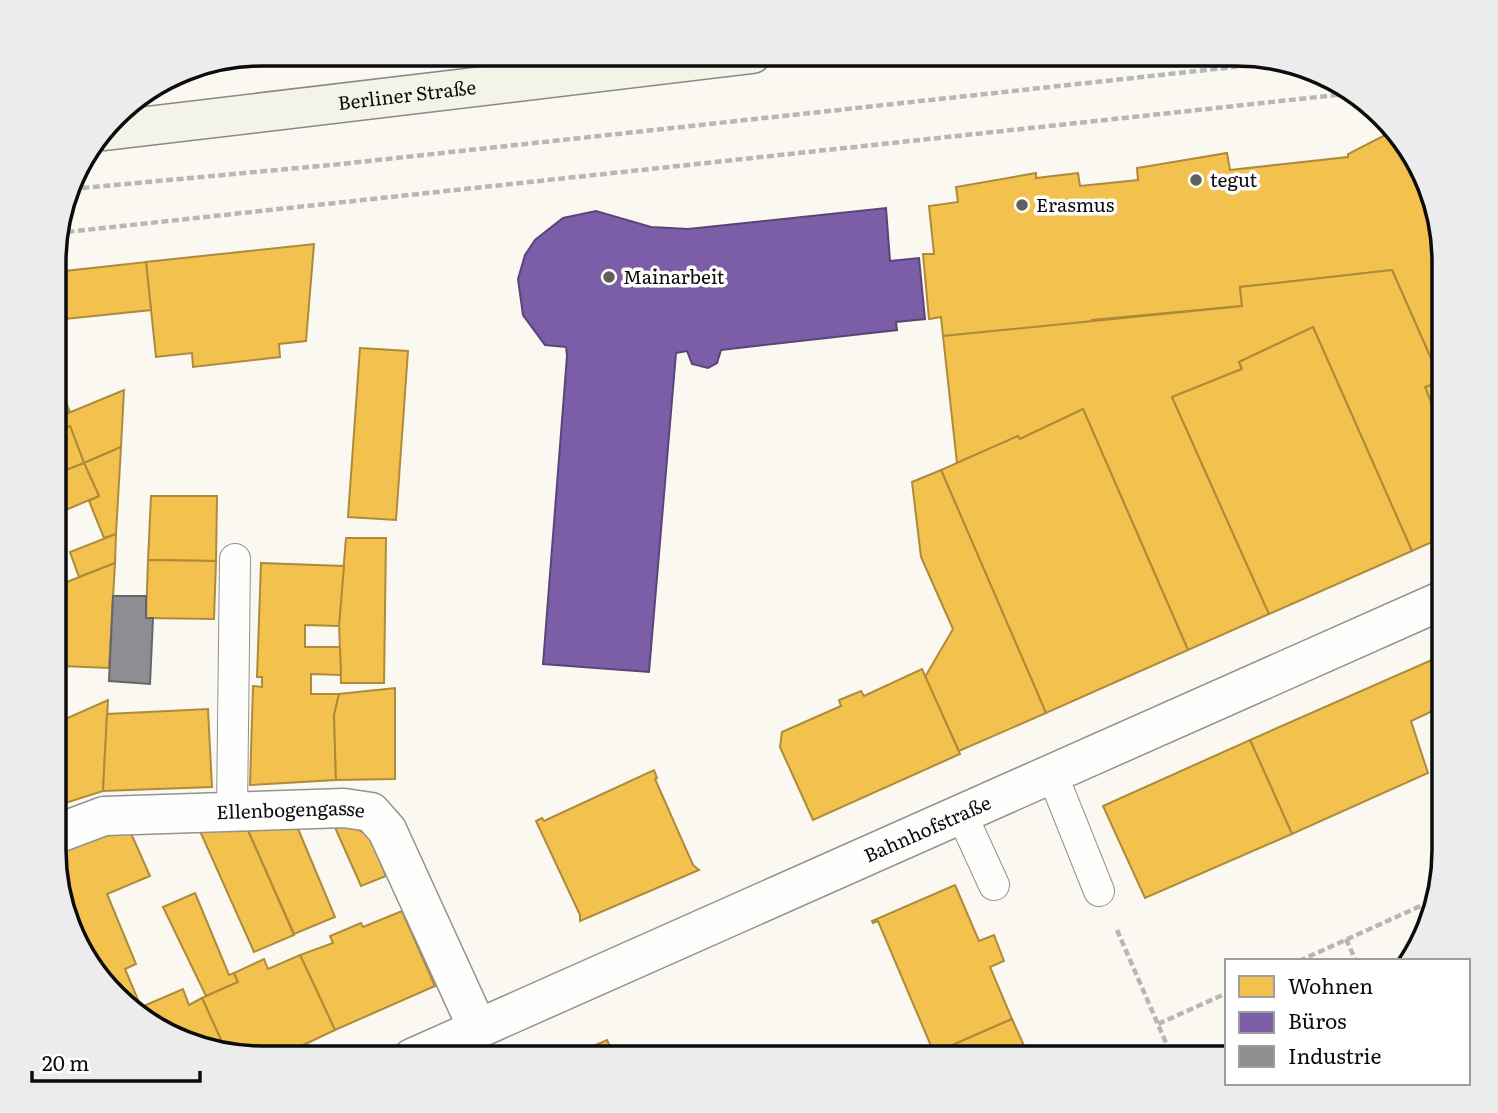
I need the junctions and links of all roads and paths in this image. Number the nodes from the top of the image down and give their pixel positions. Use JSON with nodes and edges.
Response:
{"nodes":[{"id":1,"x":648,"y":66,"type":"edge"},
{"id":2,"x":1234,"y":67,"type":"edge"},
{"id":3,"x":1337,"y":95,"type":"edge"},
{"id":4,"x":119,"y":129,"type":"edge"},
{"id":5,"x":81,"y":188,"type":"edge"},
{"id":6,"x":69,"y":232,"type":"edge"},
{"id":7,"x":235,"y":559,"type":"dead end"},
{"id":8,"x":1431,"y":605,"type":"edge"},
{"id":9,"x":1053,"y":776,"type":"junction"},
{"id":10,"x":232,"y":811,"type":"junction"},
{"id":11,"x":962,"y":815,"type":"junction"},
{"id":12,"x":67,"y":830,"type":"edge"},
{"id":13,"x":994,"y":885,"type":"dead end"},
{"id":14,"x":1099,"y":891,"type":"joint"},
{"id":15,"x":1424,"y":904,"type":"edge"},
{"id":16,"x":1346,"y":939,"type":"junction"},
{"id":17,"x":1303,"y":959,"type":"edge"},
{"id":18,"x":1355,"y":959,"type":"edge"},
{"id":19,"x":1225,"y":994,"type":"edge"},
{"id":20,"x":1158,"y":1024,"type":"junction"},
{"id":21,"x":478,"y":1029,"type":"junction"},
{"id":22,"x":439,"y":1046,"type":"edge"},
{"id":23,"x":1167,"y":1046,"type":"edge"}],
"edges":[{"from":1,"to":4,"type":"main road","name":"Berliner Straße"},
{"from":2,"to":5,"type":"path"},
{"from":3,"to":6,"type":"path"},
{"from":7,"to":10,"type":"lane"},
{"from":8,"to":9,"type":"street","name":"Bahnhofstraße"},
{"from":9,"to":11,"type":"street","name":"Bahnhofstraße"},
{"from":9,"to":14,"type":"lane"},
{"from":10,"to":12,"type":"street","name":"Ellenbogengasse"},
{"from":10,"to":21,"type":"street","name":"Ellenbogengasse"},
{"from":11,"to":13,"type":"lane"},
{"from":11,"to":21,"type":"street","name":"Bahnhofstraße"},
{"from":14,"to":20,"type":"path"},
{"from":15,"to":16,"type":"path"},
{"from":16,"to":17,"type":"path"},
{"from":16,"to":18,"type":"path"},
{"from":19,"to":20,"type":"path"},
{"from":20,"to":23,"type":"path"},
{"from":21,"to":22,"type":"street","name":"Bahnhofstraße"}]}
